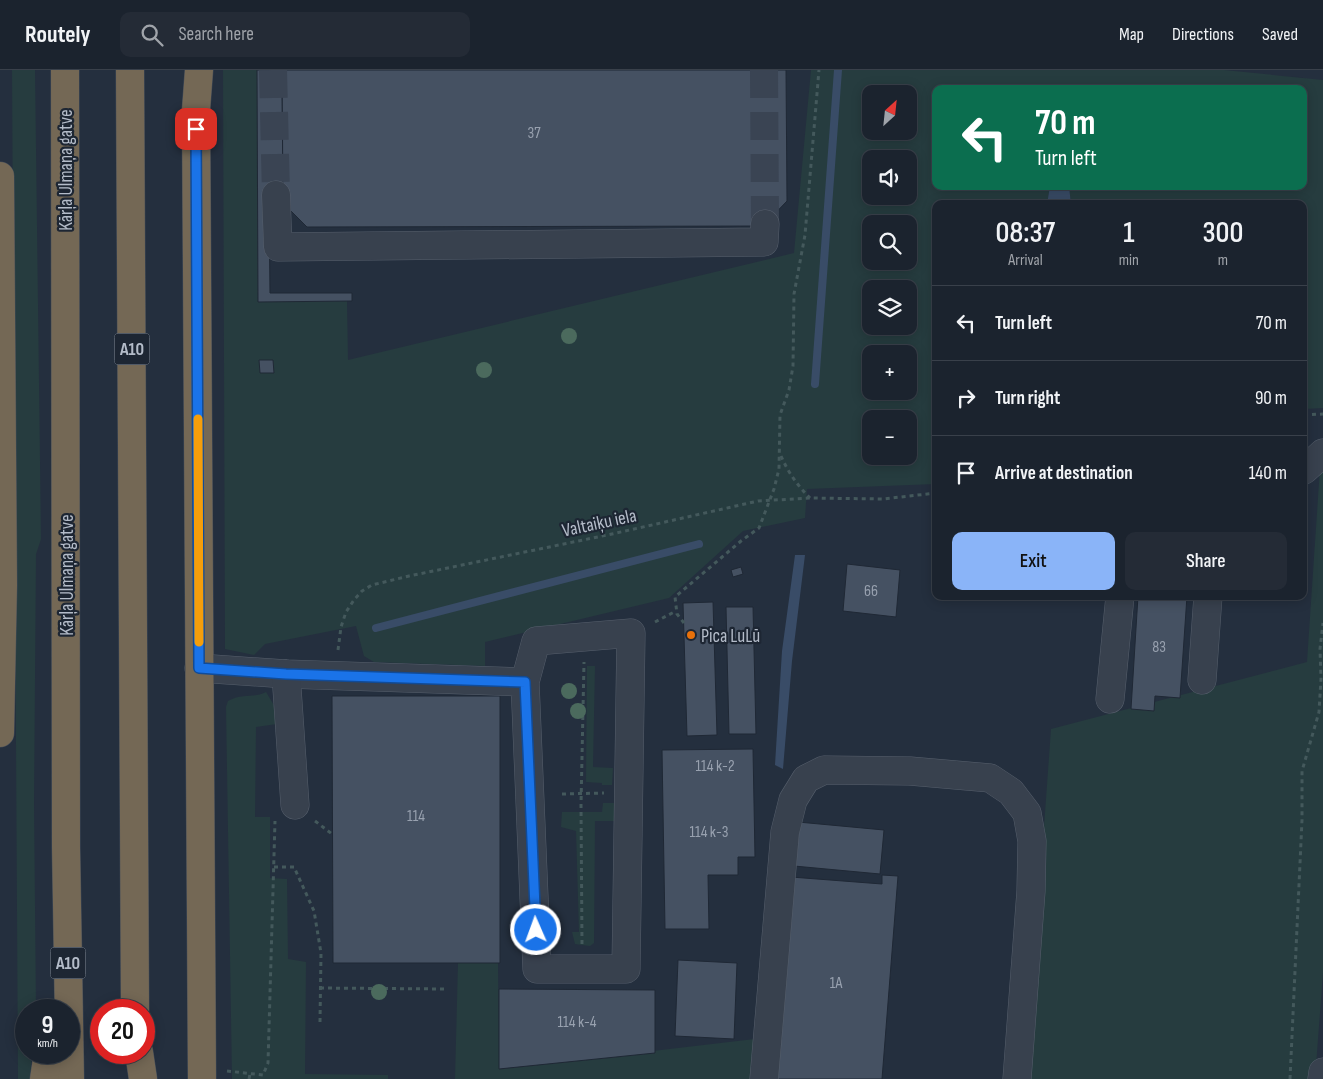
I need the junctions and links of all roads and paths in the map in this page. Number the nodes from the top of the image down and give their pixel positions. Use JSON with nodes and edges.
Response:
{"nodes":[{"id":1,"x":65,"y":70,"type":"edge"},
{"id":2,"x":199,"y":70,"type":"edge"},
{"id":3,"x":818,"y":70,"type":"edge"},
{"id":4,"x":133,"y":76,"type":"edge"},
{"id":5,"x":0,"y":176,"type":"edge"},
{"id":6,"x":276,"y":195,"type":"tunnel mouth"},
{"id":7,"x":764,"y":224,"type":"tunnel mouth"},
{"id":8,"x":1323,"y":414,"type":"edge"},
{"id":9,"x":1307,"y":415,"type":"edge"},
{"id":10,"x":780,"y":453,"type":"junction"},
{"id":11,"x":1323,"y":453,"type":"edge"},
{"id":12,"x":1307,"y":467,"type":"edge"},
{"id":13,"x":932,"y":493,"type":"edge"},
{"id":14,"x":810,"y":498,"type":"junction"},
{"id":15,"x":770,"y":500,"type":"junction"},
{"id":16,"x":1120,"y":600,"type":"edge"},
{"id":17,"x":1208,"y":600,"type":"edge"},
{"id":18,"x":684,"y":623,"type":"dead end"},
{"id":19,"x":1323,"y":623,"type":"edge"},
{"id":20,"x":584,"y":637,"type":"junction"},
{"id":21,"x":199,"y":668,"type":"junction"},
{"id":22,"x":286,"y":674,"type":"junction"},
{"id":23,"x":338,"y":676,"type":"junction"},
{"id":24,"x":1202,"y":680,"type":"dead end"},
{"id":25,"x":525,"y":682,"type":"junction"},
{"id":26,"x":1110,"y":699,"type":"dead end"},
{"id":27,"x":0,"y":733,"type":"edge"},
{"id":28,"x":628,"y":793,"type":"junction"},
{"id":29,"x":562,"y":794,"type":"dead end"},
{"id":30,"x":582,"y":794,"type":"junction"},
{"id":31,"x":295,"y":804,"type":"joint"},
{"id":32,"x":66,"y":847,"type":"junction"},
{"id":33,"x":274,"y":867,"type":"junction"},
{"id":34,"x":583,"y":969,"type":"junction"},
{"id":35,"x":320,"y":988,"type":"junction"},
{"id":36,"x":444,"y":989,"type":"dead end"},
{"id":37,"x":53,"y":999,"type":"edge"},
{"id":38,"x":135,"y":999,"type":"edge"},
{"id":39,"x":320,"y":1022,"type":"dead end"},
{"id":40,"x":46,"y":1064,"type":"edge"},
{"id":41,"x":138,"y":1064,"type":"edge"},
{"id":42,"x":140,"y":1064,"type":"edge"},
{"id":43,"x":1323,"y":1072,"type":"edge"},
{"id":44,"x":250,"y":1074,"type":"junction"},
{"id":45,"x":211,"y":1075,"type":"edge"},
{"id":46,"x":263,"y":1077,"type":"edge"},
{"id":47,"x":44,"y":1079,"type":"edge"},
{"id":48,"x":70,"y":1079,"type":"edge"},
{"id":49,"x":137,"y":1079,"type":"edge"},
{"id":50,"x":143,"y":1079,"type":"edge"},
{"id":51,"x":249,"y":1079,"type":"edge"},
{"id":52,"x":764,"y":1079,"type":"edge"},
{"id":53,"x":1017,"y":1079,"type":"edge"},
{"id":54,"x":1290,"y":1079,"type":"edge"},
{"id":55,"x":1322,"y":1079,"type":"edge"}],
"edges":[{"from":1,"to":32,"type":"highway","name":"Kārļa Ulmaņa gatve","number":"A10"},
{"from":2,"to":21,"type":"highway"},
{"from":3,"to":10,"type":"path"},
{"from":4,"to":38,"type":"highway","number":"A10"},
{"from":5,"to":27,"type":"highway"},
{"from":6,"to":7,"type":"street"},
{"from":8,"to":9,"type":"path"},
{"from":10,"to":14,"type":"path"},
{"from":10,"to":15,"type":"path"},
{"from":11,"to":12,"type":"street"},
{"from":13,"to":14,"type":"path","name":"Valtaiķu iela"},
{"from":14,"to":15,"type":"path","name":"Valtaiķu iela"},
{"from":15,"to":18,"type":"path"},
{"from":15,"to":23,"type":"path","name":"Valtaiķu iela"},
{"from":16,"to":26,"type":"street"},
{"from":17,"to":24,"type":"street"},
{"from":19,"to":54,"type":"path"},
{"from":20,"to":25,"type":"street"},
{"from":20,"to":28,"type":"street"},
{"from":20,"to":30,"type":"path"},
{"from":21,"to":22,"type":"street"},
{"from":21,"to":45,"type":"highway"},
{"from":22,"to":23,"type":"street"},
{"from":22,"to":31,"type":"street"},
{"from":23,"to":25,"type":"street"},
{"from":25,"to":34,"type":"street"},
{"from":28,"to":30,"type":"path"},
{"from":28,"to":34,"type":"street"},
{"from":29,"to":30,"type":"path"},
{"from":30,"to":34,"type":"path"},
{"from":31,"to":33,"type":"path"},
{"from":32,"to":37,"type":"highway"},
{"from":32,"to":48,"type":"highway","name":"Kārļa Ulmaņa gatve","number":"A10"},
{"from":33,"to":35,"type":"path"},
{"from":33,"to":46,"type":"path"},
{"from":35,"to":36,"type":"path"},
{"from":35,"to":39,"type":"path"},
{"from":40,"to":47,"type":"highway"},
{"from":41,"to":49,"type":"highway"},
{"from":42,"to":50,"type":"highway"},
{"from":43,"to":55,"type":"street"},
{"from":44,"to":45,"type":"path"},
{"from":44,"to":46,"type":"path"},
{"from":44,"to":51,"type":"path"},
{"from":52,"to":53,"type":"street"}]}
